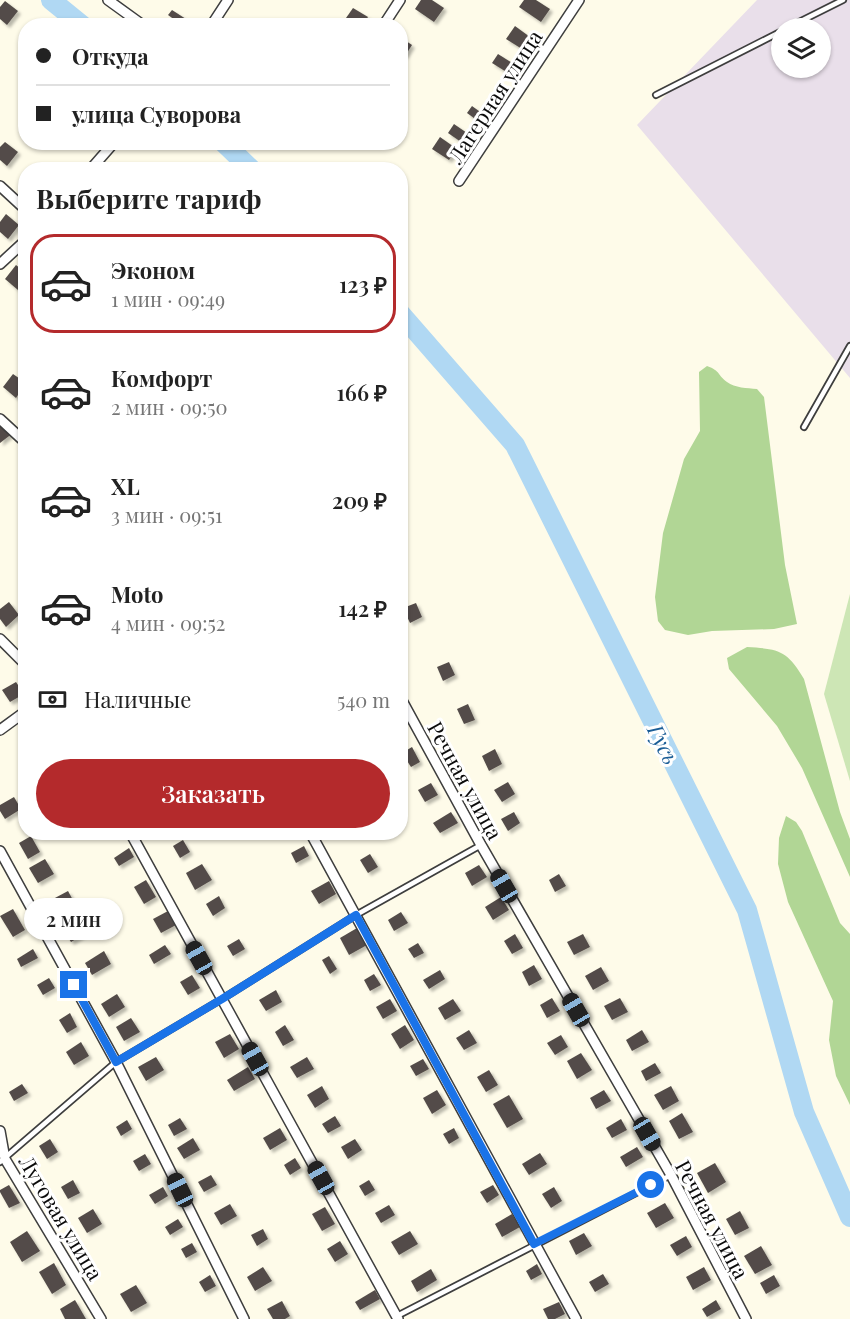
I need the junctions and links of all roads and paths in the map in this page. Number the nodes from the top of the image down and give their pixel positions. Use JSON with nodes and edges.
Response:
{"nodes":[{"id":1,"x":108,"y":0,"type":"edge"},
{"id":2,"x":228,"y":0,"type":"edge"},
{"id":3,"x":400,"y":0,"type":"edge"},
{"id":4,"x":579,"y":0,"type":"edge"},
{"id":5,"x":843,"y":0,"type":"edge"},
{"id":6,"x":133,"y":18,"type":"edge"},
{"id":7,"x":216,"y":18,"type":"edge"},
{"id":8,"x":388,"y":18,"type":"edge"},
{"id":9,"x":807,"y":18,"type":"edge"},
{"id":10,"x":771,"y":37,"type":"edge"},
{"id":11,"x":656,"y":95,"type":"dead end"},
{"id":12,"x":108,"y":150,"type":"edge"},
{"id":13,"x":97,"y":162,"type":"edge"},
{"id":14,"x":459,"y":181,"type":"dead end"},
{"id":15,"x":0,"y":186,"type":"edge"},
{"id":16,"x":18,"y":203,"type":"edge"},
{"id":17,"x":18,"y":247,"type":"edge"},
{"id":18,"x":0,"y":264,"type":"edge"},
{"id":19,"x":850,"y":346,"type":"edge"},
{"id":20,"x":0,"y":419,"type":"edge"},
{"id":21,"x":804,"y":427,"type":"dead end"},
{"id":22,"x":18,"y":436,"type":"edge"},
{"id":23,"x":0,"y":639,"type":"edge"},
{"id":24,"x":18,"y":657,"type":"edge"},
{"id":25,"x":408,"y":712,"type":"edge"},
{"id":26,"x":18,"y":717,"type":"edge"},
{"id":27,"x":0,"y":730,"type":"edge"},
{"id":28,"x":134,"y":840,"type":"edge"},
{"id":29,"x":314,"y":840,"type":"edge"},
{"id":30,"x":481,"y":845,"type":"junction"},
{"id":31,"x":0,"y":851,"type":"edge"},
{"id":32,"x":356,"y":915,"type":"junction"},
{"id":33,"x":222,"y":999,"type":"junction"},
{"id":34,"x":116,"y":1062,"type":"junction"},
{"id":35,"x":0,"y":1131,"type":"edge"},
{"id":36,"x":3,"y":1161,"type":"edge"},
{"id":37,"x":671,"y":1175,"type":"junction"},
{"id":38,"x":534,"y":1244,"type":"junction"},
{"id":39,"x":396,"y":1318,"type":"edge"},
{"id":40,"x":101,"y":1319,"type":"edge"},
{"id":41,"x":244,"y":1319,"type":"edge"},
{"id":42,"x":576,"y":1319,"type":"edge"},
{"id":43,"x":746,"y":1319,"type":"edge"}],
"edges":[{"from":1,"to":6,"type":"street"},
{"from":2,"to":7,"type":"street"},
{"from":3,"to":8,"type":"street"},
{"from":4,"to":14,"type":"street","name":"Лагерная улица"},
{"from":5,"to":9,"type":"lane"},
{"from":10,"to":11,"type":"lane"},
{"from":12,"to":13,"type":"street"},
{"from":15,"to":16,"type":"street"},
{"from":17,"to":18,"type":"street"},
{"from":19,"to":21,"type":"lane"},
{"from":20,"to":22,"type":"street"},
{"from":23,"to":24,"type":"street"},
{"from":25,"to":30,"type":"street","name":"Речная улица"},
{"from":26,"to":27,"type":"street"},
{"from":28,"to":33,"type":"street"},
{"from":29,"to":32,"type":"street"},
{"from":30,"to":32,"type":"lane"},
{"from":30,"to":37,"type":"street","name":"Речная улица"},
{"from":31,"to":34,"type":"street"},
{"from":32,"to":33,"type":"lane"},
{"from":32,"to":38,"type":"street"},
{"from":33,"to":34,"type":"lane"},
{"from":33,"to":39,"type":"street"},
{"from":34,"to":36,"type":"lane"},
{"from":34,"to":41,"type":"street"},
{"from":35,"to":36,"type":"street","name":"Луговая улица"},
{"from":36,"to":40,"type":"street","name":"Луговая улица"},
{"from":37,"to":38,"type":"lane"},
{"from":37,"to":43,"type":"street","name":"Речная улица"},
{"from":38,"to":39,"type":"lane"},
{"from":38,"to":42,"type":"street"}]}
